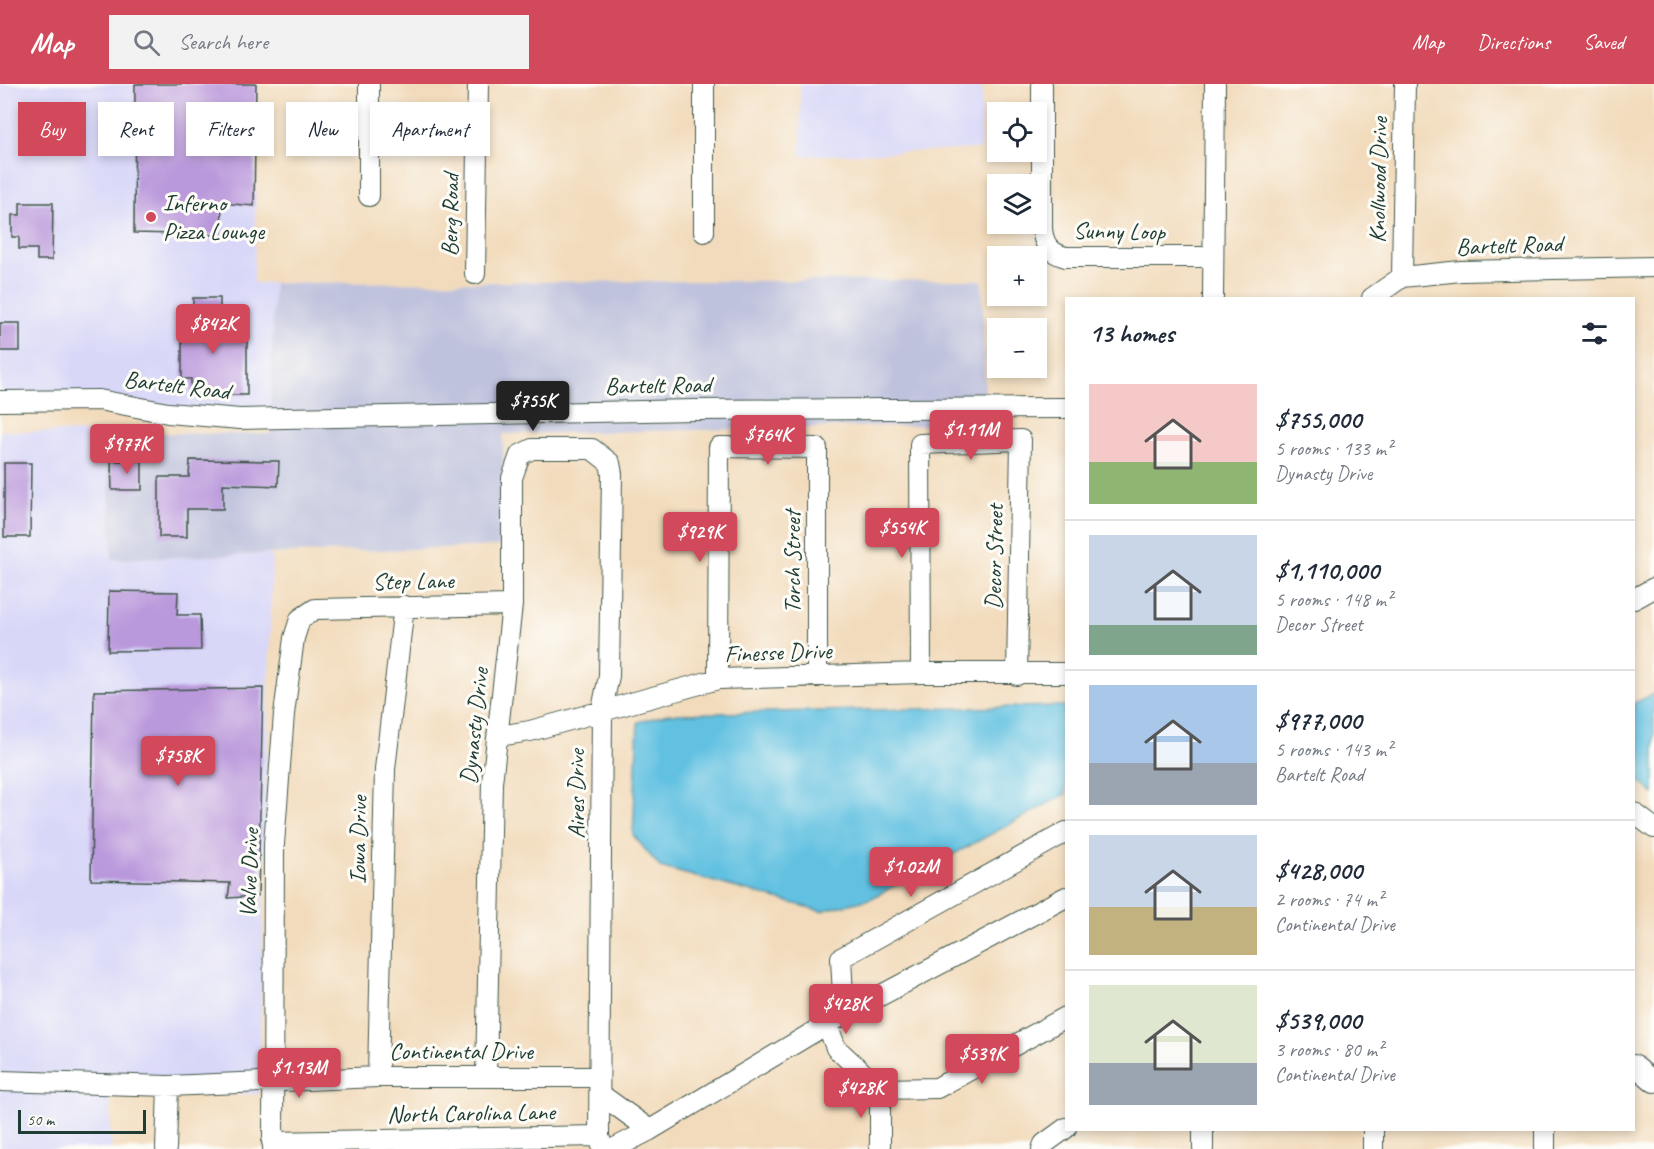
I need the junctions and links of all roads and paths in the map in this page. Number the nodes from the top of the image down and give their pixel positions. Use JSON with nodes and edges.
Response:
{"nodes":[{"id":1,"x":369,"y":84,"type":"edge"},
{"id":2,"x":478,"y":84,"type":"edge"},
{"id":3,"x":704,"y":84,"type":"edge"},
{"id":4,"x":1042,"y":84,"type":"edge"},
{"id":5,"x":1215,"y":84,"type":"edge"},
{"id":6,"x":1405,"y":84,"type":"edge"},
{"id":7,"x":369,"y":196,"type":"dead end"},
{"id":8,"x":704,"y":232,"type":"dead end"},
{"id":9,"x":1213,"y":257,"type":"junction"},
{"id":10,"x":1654,"y":267,"type":"edge"},
{"id":11,"x":475,"y":274,"type":"dead end"},
{"id":12,"x":1402,"y":277,"type":"junction"},
{"id":13,"x":1214,"y":297,"type":"edge"},
{"id":14,"x":1373,"y":297,"type":"edge"},
{"id":15,"x":0,"y":400,"type":"edge"},
{"id":16,"x":1065,"y":408,"type":"edge"},
{"id":17,"x":592,"y":449,"type":"joint"},
{"id":18,"x":1654,"y":588,"type":"edge"},
{"id":19,"x":1635,"y":598,"type":"edge"},
{"id":20,"x":512,"y":605,"type":"junction"},
{"id":21,"x":404,"y":606,"type":"junction"},
{"id":22,"x":315,"y":609,"type":"joint"},
{"id":23,"x":921,"y":673,"type":"junction"},
{"id":24,"x":1065,"y":674,"type":"edge"},
{"id":25,"x":1017,"y":675,"type":"junction"},
{"id":26,"x":817,"y":676,"type":"junction"},
{"id":27,"x":718,"y":679,"type":"junction"},
{"id":28,"x":602,"y":709,"type":"junction"},
{"id":29,"x":498,"y":736,"type":"junction"},
{"id":30,"x":1635,"y":814,"type":"edge"},
{"id":31,"x":1654,"y":828,"type":"edge"},
{"id":32,"x":1065,"y":833,"type":"edge"},
{"id":33,"x":1065,"y":898,"type":"edge"},
{"id":34,"x":1065,"y":1018,"type":"edge"},
{"id":35,"x":836,"y":1020,"type":"junction"},
{"id":36,"x":1635,"y":1066,"type":"edge"},
{"id":37,"x":378,"y":1077,"type":"junction"},
{"id":38,"x":486,"y":1077,"type":"junction"},
{"id":39,"x":0,"y":1081,"type":"edge"},
{"id":40,"x":271,"y":1081,"type":"junction"},
{"id":41,"x":1654,"y":1082,"type":"edge"},
{"id":42,"x":599,"y":1085,"type":"junction"},
{"id":43,"x":168,"y":1086,"type":"junction"},
{"id":44,"x":880,"y":1089,"type":"junction"},
{"id":45,"x":1065,"y":1129,"type":"edge"},
{"id":46,"x":650,"y":1130,"type":"junction"},
{"id":47,"x":1203,"y":1131,"type":"edge"},
{"id":48,"x":1373,"y":1131,"type":"edge"},
{"id":49,"x":1545,"y":1131,"type":"edge"},
{"id":50,"x":605,"y":1145,"type":"edge"},
{"id":51,"x":272,"y":1146,"type":"edge"},
{"id":52,"x":166,"y":1149,"type":"edge"},
{"id":53,"x":880,"y":1149,"type":"edge"},
{"id":54,"x":1042,"y":1149,"type":"edge"},
{"id":55,"x":1203,"y":1149,"type":"edge"},
{"id":56,"x":1373,"y":1149,"type":"edge"},
{"id":57,"x":1545,"y":1149,"type":"edge"}],
"edges":[{"from":1,"to":7,"type":"street"},
{"from":2,"to":11,"type":"street","name":"Berg Road"},
{"from":3,"to":8,"type":"street"},
{"from":4,"to":9,"type":"street","name":"Sunny Loop"},
{"from":5,"to":9,"type":"street"},
{"from":6,"to":12,"type":"street","name":"Knollwood Drive"},
{"from":9,"to":13,"type":"street"},
{"from":10,"to":12,"type":"street","name":"Bartelt Road"},
{"from":12,"to":14,"type":"street","name":"Bartelt Road"},
{"from":15,"to":16,"type":"street","name":"Bartelt Road"},
{"from":17,"to":20,"type":"street","name":"Dynasty Drive"},
{"from":17,"to":28,"type":"street","name":"Aires Drive"},
{"from":18,"to":19,"type":"street"},
{"from":20,"to":21,"type":"street","name":"Step Lane"},
{"from":20,"to":29,"type":"street","name":"Dynasty Drive"},
{"from":21,"to":22,"type":"street","name":"Step Lane"},
{"from":21,"to":37,"type":"street","name":"Iowa Drive"},
{"from":22,"to":40,"type":"street","name":"Valve Drive"},
{"from":23,"to":25,"type":"street","name":"Finesse Drive"},
{"from":23,"to":25,"type":"street","name":"Decor Street"},
{"from":23,"to":26,"type":"street","name":"Finesse Drive"},
{"from":24,"to":25,"type":"street","name":"Finesse Drive"},
{"from":26,"to":27,"type":"street","name":"Finesse Drive"},
{"from":26,"to":27,"type":"street","name":"Torch Street"},
{"from":27,"to":28,"type":"street","name":"Finesse Drive"},
{"from":28,"to":29,"type":"street","name":"Finesse Drive"},
{"from":28,"to":42,"type":"street","name":"Aires Drive"},
{"from":29,"to":38,"type":"street","name":"Dynasty Drive"},
{"from":30,"to":31,"type":"street"},
{"from":32,"to":35,"type":"street"},
{"from":33,"to":35,"type":"street"},
{"from":34,"to":44,"type":"street"},
{"from":35,"to":44,"type":"street"},
{"from":35,"to":46,"type":"street"},
{"from":36,"to":41,"type":"street"},
{"from":37,"to":38,"type":"street","name":"Continental Drive"},
{"from":37,"to":40,"type":"street","name":"Continental Drive"},
{"from":38,"to":42,"type":"street","name":"Continental Drive"},
{"from":39,"to":43,"type":"street","name":"Continental Drive"},
{"from":40,"to":43,"type":"street","name":"Continental Drive"},
{"from":40,"to":51,"type":"street","name":"Valve Drive"},
{"from":42,"to":46,"type":"street"},
{"from":42,"to":50,"type":"street","name":"Aires Drive"},
{"from":43,"to":52,"type":"street"},
{"from":44,"to":53,"type":"street"},
{"from":45,"to":54,"type":"street"},
{"from":46,"to":50,"type":"street"},
{"from":47,"to":55,"type":"street"},
{"from":48,"to":56,"type":"street"},
{"from":49,"to":57,"type":"street"},
{"from":50,"to":51,"type":"street","name":"North Carolina Lane"}]}
